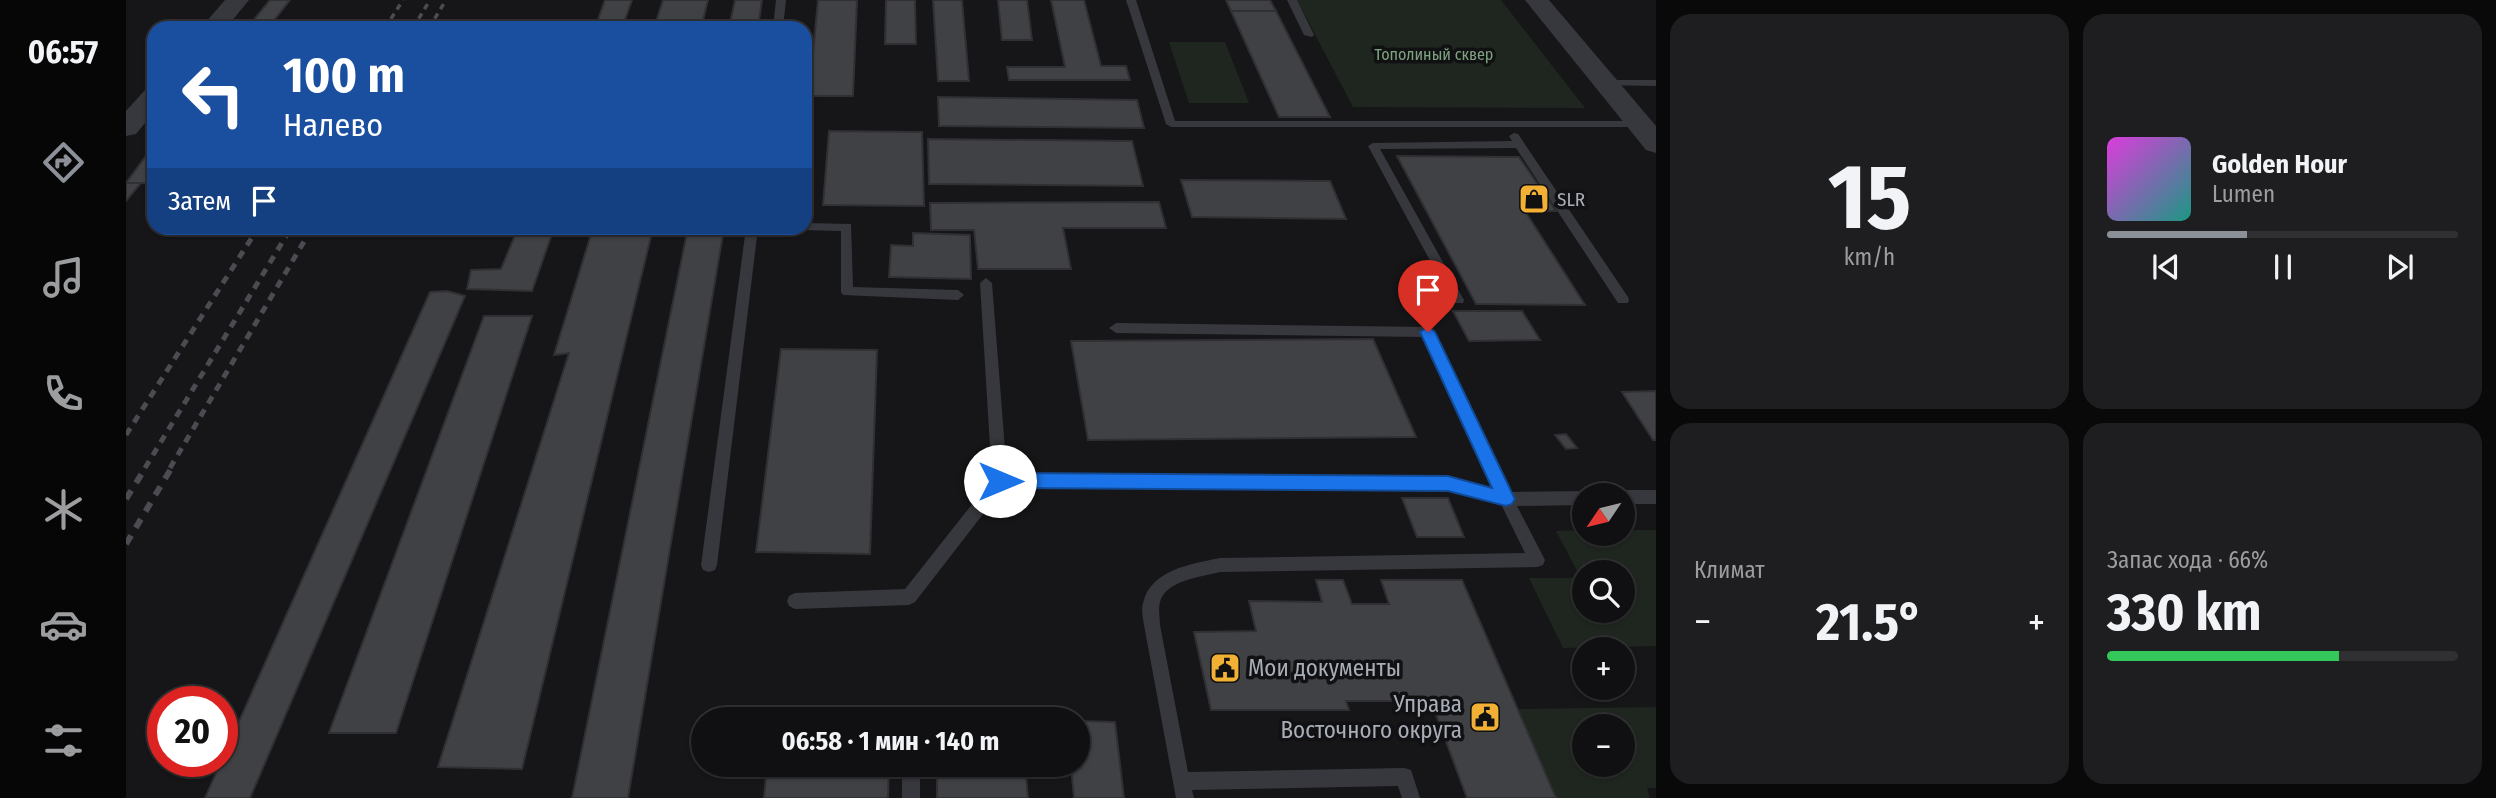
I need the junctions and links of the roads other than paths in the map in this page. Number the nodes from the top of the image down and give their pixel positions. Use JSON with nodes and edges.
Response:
{"nodes":[{"id":1,"x":237,"y":0,"type":"edge"},
{"id":2,"x":781,"y":0,"type":"edge"},
{"id":3,"x":1131,"y":0,"type":"edge"},
{"id":4,"x":1292,"y":0,"type":"edge"},
{"id":5,"x":1537,"y":0,"type":"edge"},
{"id":6,"x":219,"y":21,"type":"edge"},
{"id":7,"x":779,"y":21,"type":"edge"},
{"id":8,"x":1309,"y":35,"type":"dead end"},
{"id":9,"x":1606,"y":83,"type":"junction"},
{"id":10,"x":1656,"y":83,"type":"edge"},
{"id":11,"x":147,"y":104,"type":"edge"},
{"id":12,"x":1505,"y":124,"type":"junction"},
{"id":13,"x":1640,"y":124,"type":"junction"},
{"id":14,"x":126,"y":128,"type":"edge"},
{"id":15,"x":1519,"y":144,"type":"junction"},
{"id":16,"x":1656,"y":144,"type":"edge"},
{"id":17,"x":812,"y":227,"type":"edge"},
{"id":18,"x":751,"y":235,"type":"edge"},
{"id":19,"x":986,"y":283,"type":"dead end"},
{"id":20,"x":958,"y":295,"type":"dead end"},
{"id":21,"x":1458,"y":300,"type":"dead end"},
{"id":22,"x":1623,"y":300,"type":"dead end"},
{"id":23,"x":1116,"y":328,"type":"dead end"},
{"id":24,"x":1000,"y":481,"type":"junction"},
{"id":25,"x":1635,"y":497,"type":"edge"},
{"id":26,"x":1656,"y":497,"type":"edge"},
{"id":27,"x":1572,"y":498,"type":"edge"},
{"id":28,"x":1506,"y":499,"type":"junction"},
{"id":29,"x":709,"y":565,"type":"dead end"},
{"id":30,"x":795,"y":601,"type":"dead end"},
{"id":31,"x":911,"y":777,"type":"edge"},
{"id":32,"x":1183,"y":790,"type":"edge"},
{"id":33,"x":911,"y":798,"type":"edge"},
{"id":34,"x":1411,"y":798,"type":"edge"}],
"edges":[{"from":1,"to":6,"type":"street"},
{"from":2,"to":7,"type":"lane"},
{"from":3,"to":12,"type":"lane"},
{"from":4,"to":8,"type":"lane"},
{"from":5,"to":9,"type":"street"},
{"from":9,"to":10,"type":"lane"},
{"from":9,"to":13,"type":"street"},
{"from":11,"to":14,"type":"street"},
{"from":12,"to":13,"type":"lane"},
{"from":12,"to":15,"type":"lane"},
{"from":13,"to":16,"type":"street"},
{"from":15,"to":21,"type":"lane"},
{"from":15,"to":22,"type":"lane"},
{"from":17,"to":20,"type":"lane"},
{"from":18,"to":29,"type":"lane"},
{"from":19,"to":24,"type":"lane"},
{"from":23,"to":28,"type":"lane"},
{"from":24,"to":28,"type":"lane"},
{"from":24,"to":30,"type":"lane"},
{"from":25,"to":26,"type":"lane"},
{"from":27,"to":28,"type":"lane"},
{"from":28,"to":32,"type":"lane"},
{"from":31,"to":33,"type":"lane"},
{"from":32,"to":34,"type":"lane"}]}
